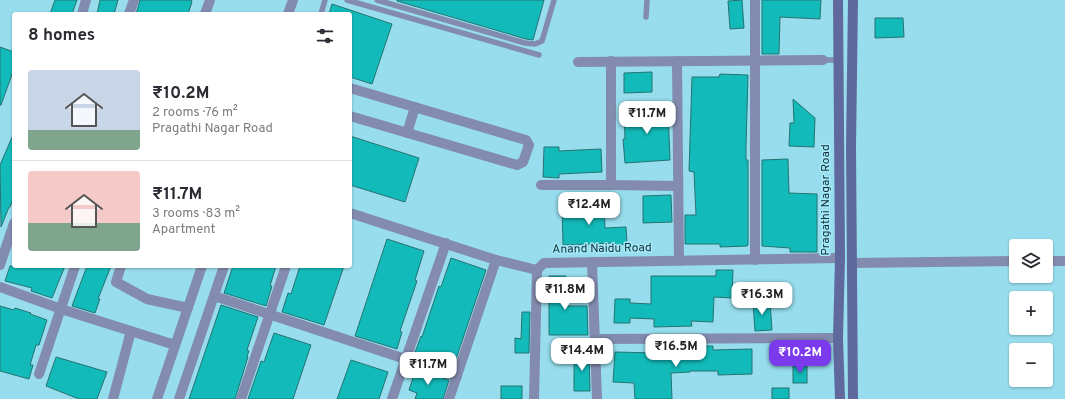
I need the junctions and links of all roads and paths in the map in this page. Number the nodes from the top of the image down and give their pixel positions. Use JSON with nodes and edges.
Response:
{"nodes":[{"id":1,"x":86,"y":0,"type":"edge"},
{"id":2,"x":134,"y":0,"type":"edge"},
{"id":3,"x":210,"y":0,"type":"edge"},
{"id":4,"x":293,"y":0,"type":"edge"},
{"id":5,"x":325,"y":0,"type":"edge"},
{"id":6,"x":347,"y":0,"type":"edge"},
{"id":7,"x":377,"y":0,"type":"edge"},
{"id":8,"x":554,"y":0,"type":"edge"},
{"id":9,"x":647,"y":0,"type":"edge"},
{"id":10,"x":755,"y":0,"type":"edge"},
{"id":11,"x":838,"y":0,"type":"edge"},
{"id":12,"x":853,"y":0,"type":"edge"},
{"id":13,"x":83,"y":12,"type":"edge"},
{"id":14,"x":130,"y":12,"type":"edge"},
{"id":15,"x":206,"y":12,"type":"edge"},
{"id":16,"x":289,"y":12,"type":"edge"},
{"id":17,"x":322,"y":12,"type":"edge"},
{"id":18,"x":646,"y":17,"type":"dead end"},
{"id":19,"x":539,"y":56,"type":"dead end"},
{"id":20,"x":823,"y":60,"type":"joint"},
{"id":21,"x":838,"y":60,"type":"junction"},
{"id":22,"x":677,"y":61,"type":"junction"},
{"id":23,"x":754,"y":61,"type":"junction"},
{"id":24,"x":578,"y":62,"type":"dead end"},
{"id":25,"x":611,"y":62,"type":"junction"},
{"id":26,"x":352,"y":89,"type":"edge"},
{"id":27,"x":415,"y":107,"type":"junction"},
{"id":28,"x":352,"y":117,"type":"edge"},
{"id":29,"x":407,"y":133,"type":"junction"},
{"id":30,"x":541,"y":185,"type":"dead end"},
{"id":31,"x":611,"y":185,"type":"junction"},
{"id":32,"x":678,"y":186,"type":"junction"},
{"id":33,"x":352,"y":214,"type":"edge"},
{"id":34,"x":12,"y":229,"type":"edge"},
{"id":35,"x":446,"y":243,"type":"junction"},
{"id":36,"x":840,"y":258,"type":"junction"},
{"id":37,"x":496,"y":260,"type":"junction"},
{"id":38,"x":755,"y":260,"type":"junction"},
{"id":39,"x":678,"y":261,"type":"junction"},
{"id":40,"x":1009,"y":261,"type":"edge"},
{"id":41,"x":1053,"y":261,"type":"edge"},
{"id":42,"x":1065,"y":261,"type":"edge"},
{"id":43,"x":592,"y":262,"type":"junction"},
{"id":44,"x":852,"y":263,"type":"junction"},
{"id":45,"x":0,"y":265,"type":"edge"},
{"id":46,"x":74,"y":268,"type":"edge"},
{"id":47,"x":120,"y":268,"type":"edge"},
{"id":48,"x":201,"y":268,"type":"edge"},
{"id":49,"x":223,"y":268,"type":"edge"},
{"id":50,"x":285,"y":268,"type":"edge"},
{"id":51,"x":537,"y":270,"type":"junction"},
{"id":52,"x":0,"y":287,"type":"edge"},
{"id":53,"x":214,"y":296,"type":"junction"},
{"id":54,"x":188,"y":308,"type":"junction"},
{"id":55,"x":61,"y":309,"type":"junction"},
{"id":56,"x":270,"y":314,"type":"junction"},
{"id":57,"x":131,"y":331,"type":"junction"},
{"id":58,"x":838,"y":338,"type":"junction"},
{"id":59,"x":595,"y":339,"type":"junction"},
{"id":60,"x":175,"y":345,"type":"junction"},
{"id":61,"x":406,"y":359,"type":"junction"},
{"id":62,"x":39,"y":374,"type":"dead end"},
{"id":63,"x":457,"y":376,"type":"junction"},
{"id":64,"x":113,"y":399,"type":"edge"},
{"id":65,"x":157,"y":399,"type":"edge"},
{"id":66,"x":179,"y":399,"type":"edge"},
{"id":67,"x":241,"y":399,"type":"edge"},
{"id":68,"x":392,"y":399,"type":"edge"},
{"id":69,"x":449,"y":399,"type":"edge"},
{"id":70,"x":534,"y":399,"type":"edge"},
{"id":71,"x":597,"y":399,"type":"edge"},
{"id":72,"x":840,"y":399,"type":"edge"},
{"id":73,"x":853,"y":399,"type":"edge"}],
"edges":[{"from":1,"to":13,"type":"street"},
{"from":2,"to":14,"type":"street"},
{"from":3,"to":15,"type":"street"},
{"from":4,"to":16,"type":"street"},
{"from":5,"to":17,"type":"lane"},
{"from":6,"to":19,"type":"lane"},
{"from":7,"to":8,"type":"lane"},
{"from":9,"to":18,"type":"lane"},
{"from":10,"to":23,"type":"street"},
{"from":11,"to":21,"type":"main road","name":"Pragathi Nagar Road"},
{"from":12,"to":44,"type":"main road","name":"Pragathi Nagar Road"},
{"from":20,"to":21,"type":"lane"},
{"from":20,"to":23,"type":"street"},
{"from":21,"to":36,"type":"main road","name":"Pragathi Nagar Road"},
{"from":22,"to":23,"type":"street"},
{"from":22,"to":25,"type":"street"},
{"from":22,"to":32,"type":"street"},
{"from":23,"to":38,"type":"street"},
{"from":24,"to":25,"type":"street"},
{"from":25,"to":31,"type":"street"},
{"from":26,"to":27,"type":"street"},
{"from":27,"to":29,"type":"street"},
{"from":27,"to":29,"type":"street"},
{"from":28,"to":29,"type":"street"},
{"from":30,"to":31,"type":"street"},
{"from":31,"to":32,"type":"street"},
{"from":32,"to":39,"type":"street"},
{"from":33,"to":35,"type":"street"},
{"from":34,"to":45,"type":"street"},
{"from":35,"to":37,"type":"street"},
{"from":35,"to":61,"type":"street"},
{"from":36,"to":38,"type":"street","name":"Anand Naidu Road"},
{"from":36,"to":58,"type":"main road","name":"Pragathi Nagar Road"},
{"from":37,"to":51,"type":"street"},
{"from":37,"to":63,"type":"street"},
{"from":38,"to":39,"type":"street","name":"Anand Naidu Road"},
{"from":39,"to":43,"type":"street","name":"Anand Naidu Road"},
{"from":40,"to":44,"type":"street"},
{"from":41,"to":42,"type":"street"},
{"from":43,"to":51,"type":"street","name":"Anand Naidu Road"},
{"from":43,"to":59,"type":"street"},
{"from":44,"to":73,"type":"main road","name":"Pragathi Nagar Road"},
{"from":46,"to":55,"type":"street"},
{"from":47,"to":54,"type":"street"},
{"from":48,"to":54,"type":"street"},
{"from":49,"to":53,"type":"street"},
{"from":50,"to":56,"type":"street"},
{"from":51,"to":70,"type":"street"},
{"from":52,"to":55,"type":"street"},
{"from":53,"to":56,"type":"street"},
{"from":53,"to":66,"type":"street"},
{"from":54,"to":60,"type":"street"},
{"from":55,"to":57,"type":"street"},
{"from":55,"to":62,"type":"street"},
{"from":56,"to":61,"type":"street"},
{"from":56,"to":67,"type":"street"},
{"from":57,"to":60,"type":"street"},
{"from":57,"to":64,"type":"street"},
{"from":58,"to":59,"type":"street"},
{"from":58,"to":72,"type":"main road","name":"Pragathi Nagar Road"},
{"from":59,"to":71,"type":"street"},
{"from":60,"to":65,"type":"street"},
{"from":61,"to":63,"type":"street"},
{"from":61,"to":68,"type":"street"},
{"from":63,"to":69,"type":"street"}]}
